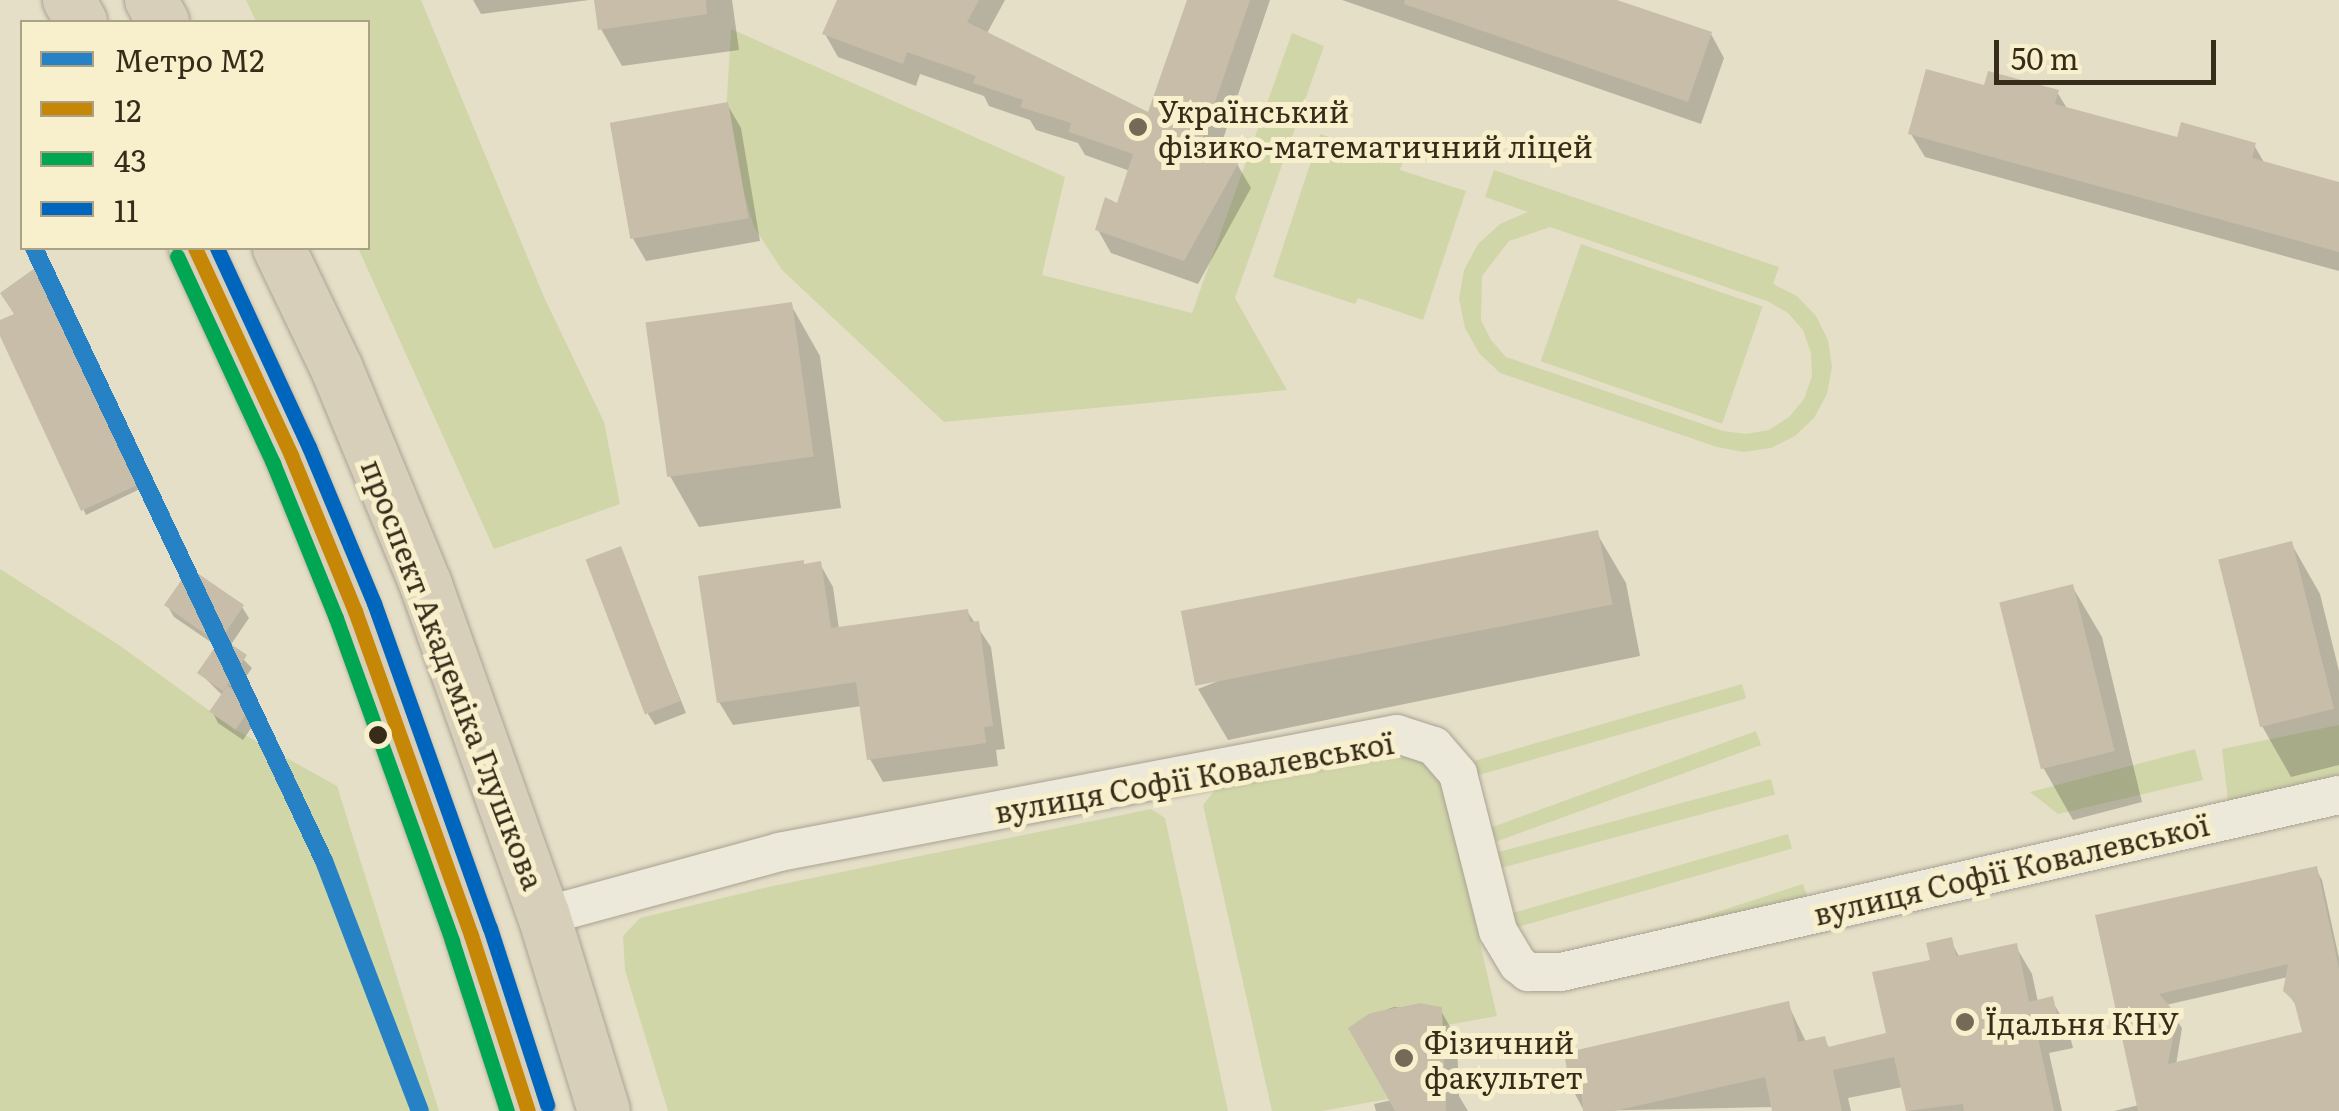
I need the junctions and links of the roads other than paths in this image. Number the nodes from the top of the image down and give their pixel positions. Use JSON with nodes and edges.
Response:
{"nodes":[{"id":1,"x":196,"y":250,"type":"edge"},
{"id":2,"x":280,"y":250,"type":"edge"},
{"id":3,"x":2339,"y":795,"type":"edge"},
{"id":4,"x":544,"y":916,"type":"junction"},
{"id":5,"x":528,"y":1111,"type":"edge"},
{"id":6,"x":604,"y":1111,"type":"edge"}],
"edges":[{"from":1,"to":5,"type":"highway"},
{"from":2,"to":4,"type":"highway","name":"проспект Академіка Глушкова"},
{"from":3,"to":4,"type":"street","name":"вулиця Софії Ковалевської"},
{"from":4,"to":6,"type":"highway","name":"проспект Академіка Глушкова"}]}
